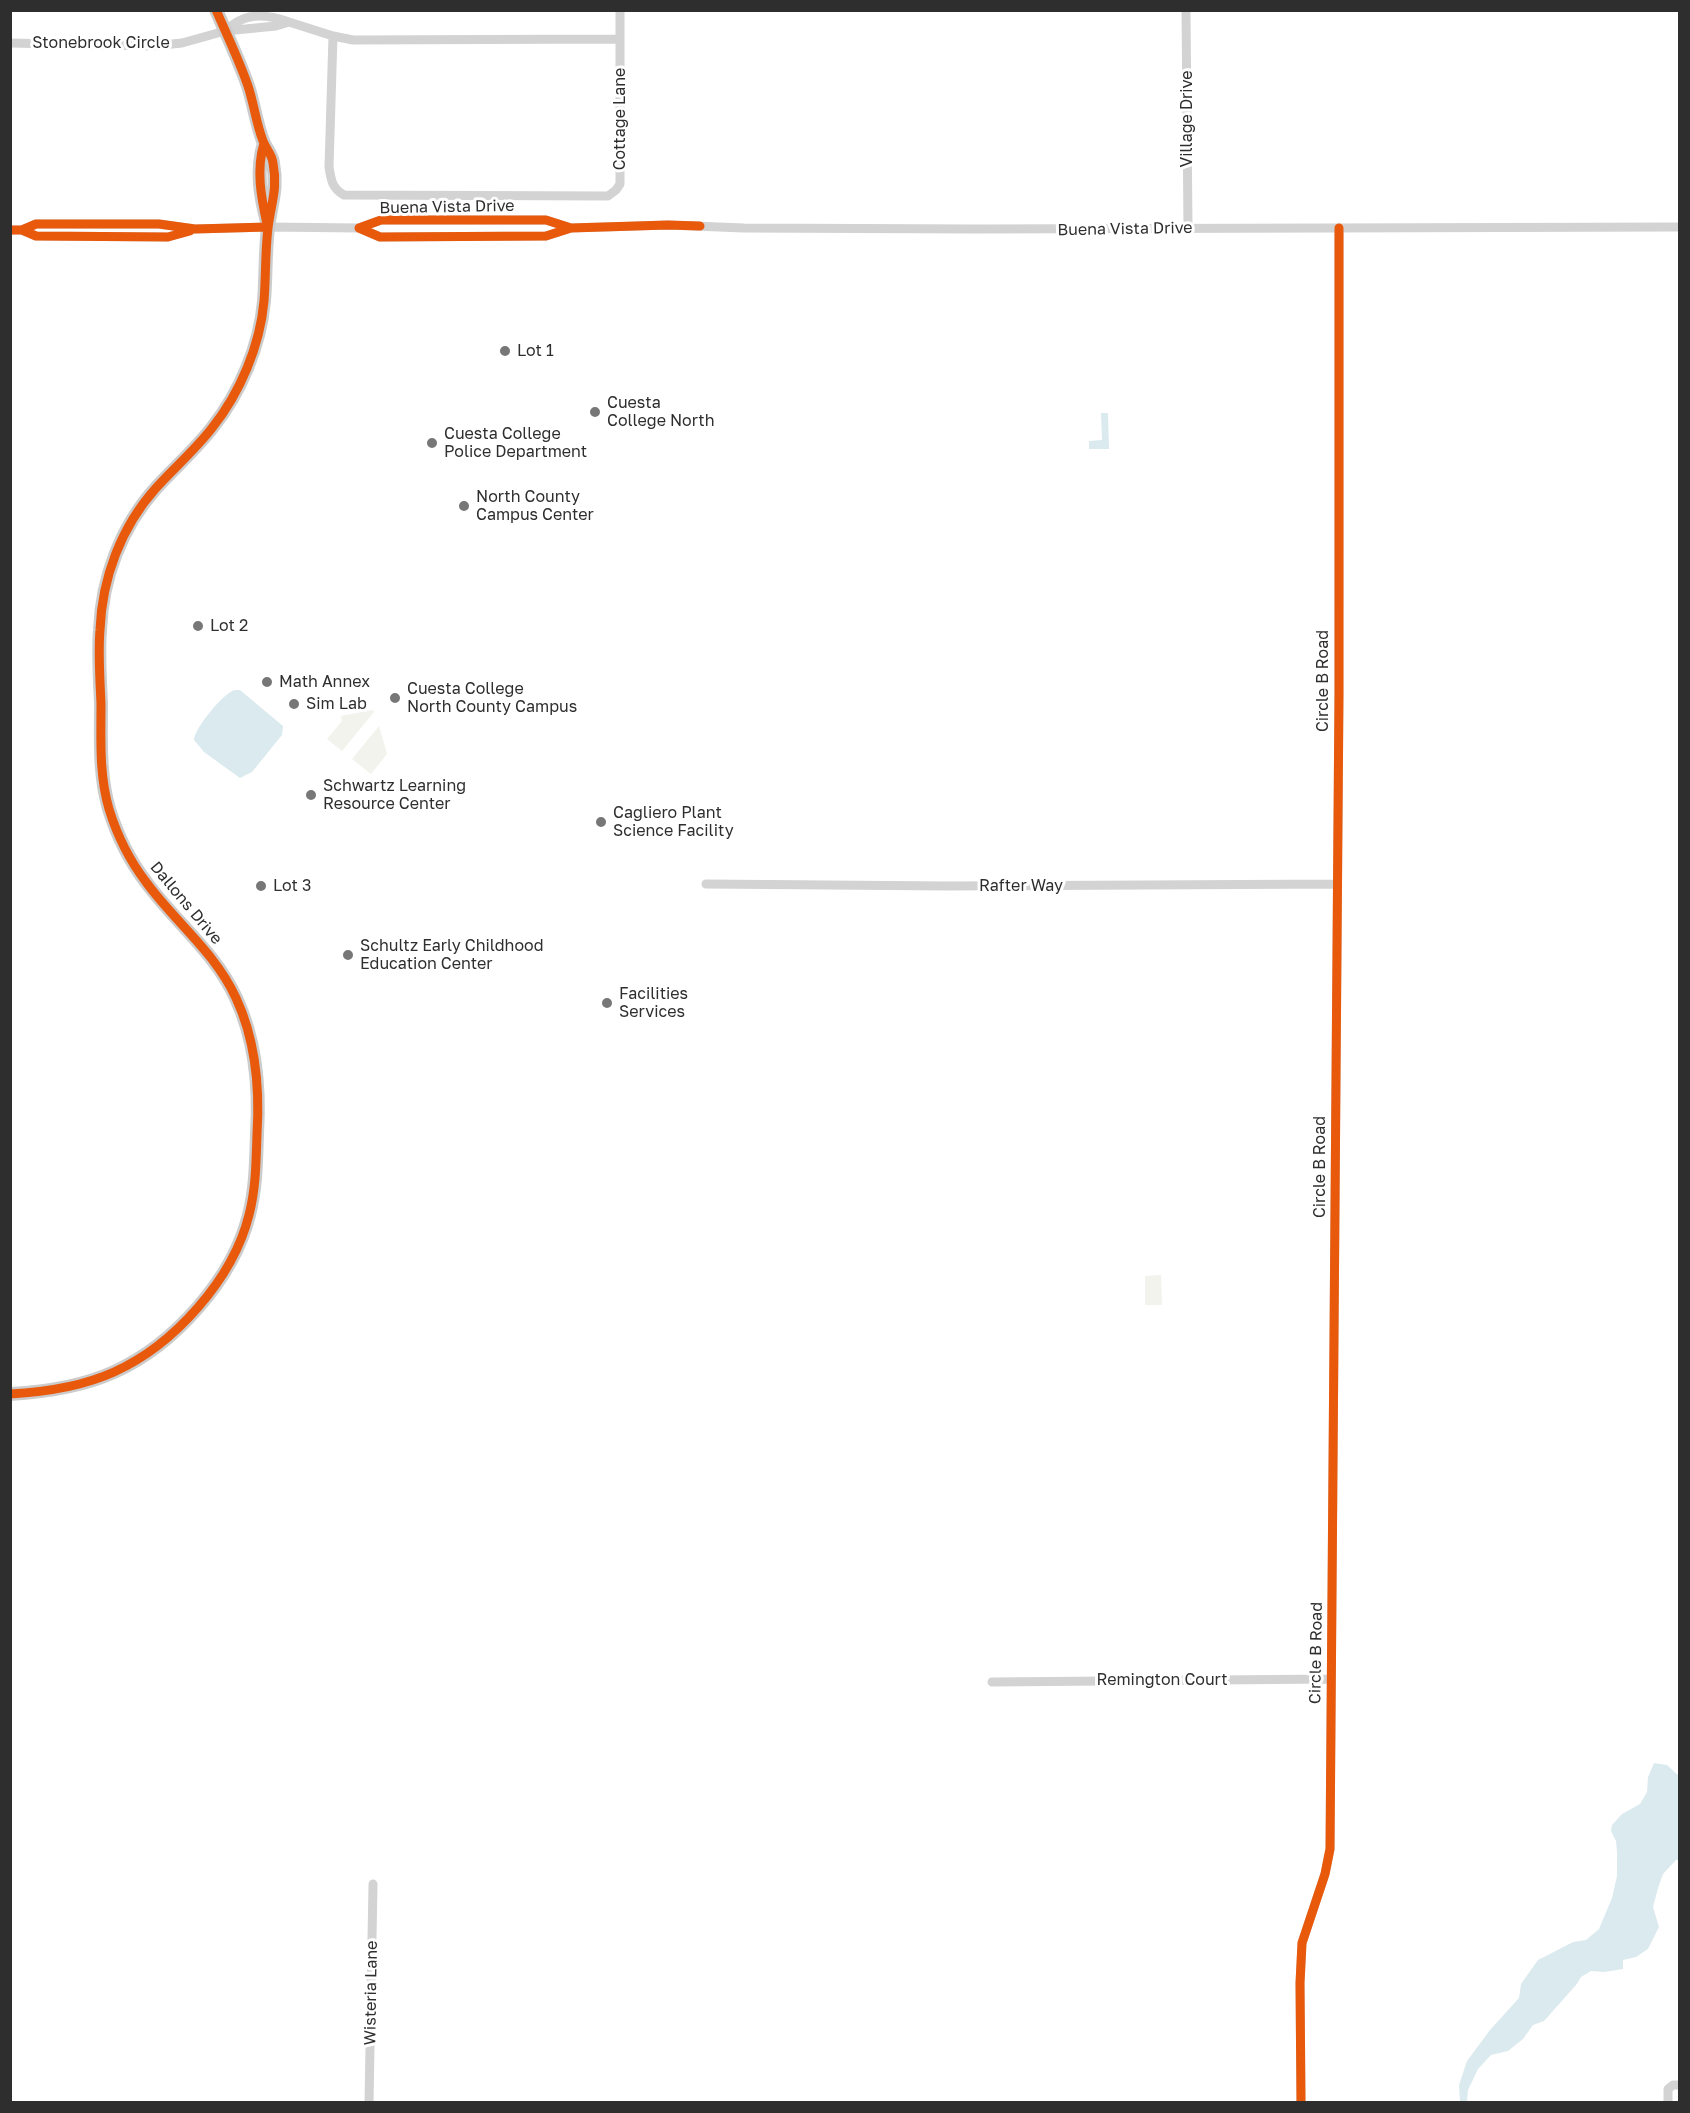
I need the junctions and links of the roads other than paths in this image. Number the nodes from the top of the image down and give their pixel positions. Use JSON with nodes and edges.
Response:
{"nodes":[{"id":1,"x":216,"y":10,"type":"edge"},
{"id":2,"x":620,"y":10,"type":"edge"},
{"id":3,"x":1186,"y":10,"type":"edge"},
{"id":4,"x":225,"y":31,"type":"junction"},
{"id":5,"x":333,"y":36,"type":"junction"},
{"id":6,"x":620,"y":39,"type":"junction"},
{"id":7,"x":10,"y":43,"type":"edge"},
{"id":8,"x":268,"y":227,"type":"junction"},
{"id":9,"x":1680,"y":227,"type":"edge"},
{"id":10,"x":359,"y":228,"type":"junction"},
{"id":11,"x":571,"y":228,"type":"junction"},
{"id":12,"x":1188,"y":228,"type":"junction"},
{"id":13,"x":1340,"y":228,"type":"junction"},
{"id":14,"x":10,"y":230,"type":"edge"},
{"id":15,"x":706,"y":884,"type":"dead end"},
{"id":16,"x":1337,"y":884,"type":"junction"},
{"id":17,"x":10,"y":1394,"type":"edge"},
{"id":18,"x":1331,"y":1679,"type":"junction"},
{"id":19,"x":992,"y":1682,"type":"dead end"},
{"id":20,"x":373,"y":1884,"type":"dead end"},
{"id":21,"x":1680,"y":2085,"type":"edge"},
{"id":22,"x":369,"y":2103,"type":"edge"},
{"id":23,"x":1301,"y":2103,"type":"edge"},
{"id":24,"x":1668,"y":2103,"type":"edge"}],
"edges":[{"from":1,"to":4,"type":"street","name":"Dallons Drive"},
{"from":2,"to":6,"type":"street","name":"Cottage Lane"},
{"from":3,"to":12,"type":"street","name":"Village Drive"},
{"from":4,"to":5,"type":"street"},
{"from":4,"to":7,"type":"street","name":"Stonebrook Circle"},
{"from":4,"to":8,"type":"street","name":"Dallons Drive"},
{"from":5,"to":6,"type":"street"},
{"from":5,"to":6,"type":"street","name":"Cottage Lane"},
{"from":8,"to":10,"type":"street","name":"Buena Vista Drive"},
{"from":8,"to":14,"type":"street","name":"Buena Vista Drive"},
{"from":8,"to":17,"type":"street","name":"Dallons Drive"},
{"from":9,"to":13,"type":"street","name":"Buena Vista Drive"},
{"from":10,"to":11,"type":"street","name":"Buena Vista Drive"},
{"from":10,"to":11,"type":"street","name":"Buena Vista Drive"},
{"from":11,"to":12,"type":"street","name":"Buena Vista Drive"},
{"from":12,"to":13,"type":"street","name":"Buena Vista Drive"},
{"from":13,"to":16,"type":"street","name":"Circle B Road"},
{"from":15,"to":16,"type":"street","name":"Rafter Way"},
{"from":16,"to":18,"type":"street","name":"Circle B Road"},
{"from":18,"to":19,"type":"street","name":"Remington Court"},
{"from":18,"to":23,"type":"street","name":"Circle B Road"},
{"from":20,"to":22,"type":"street","name":"Wisteria Lane"},
{"from":21,"to":24,"type":"street"}]}
